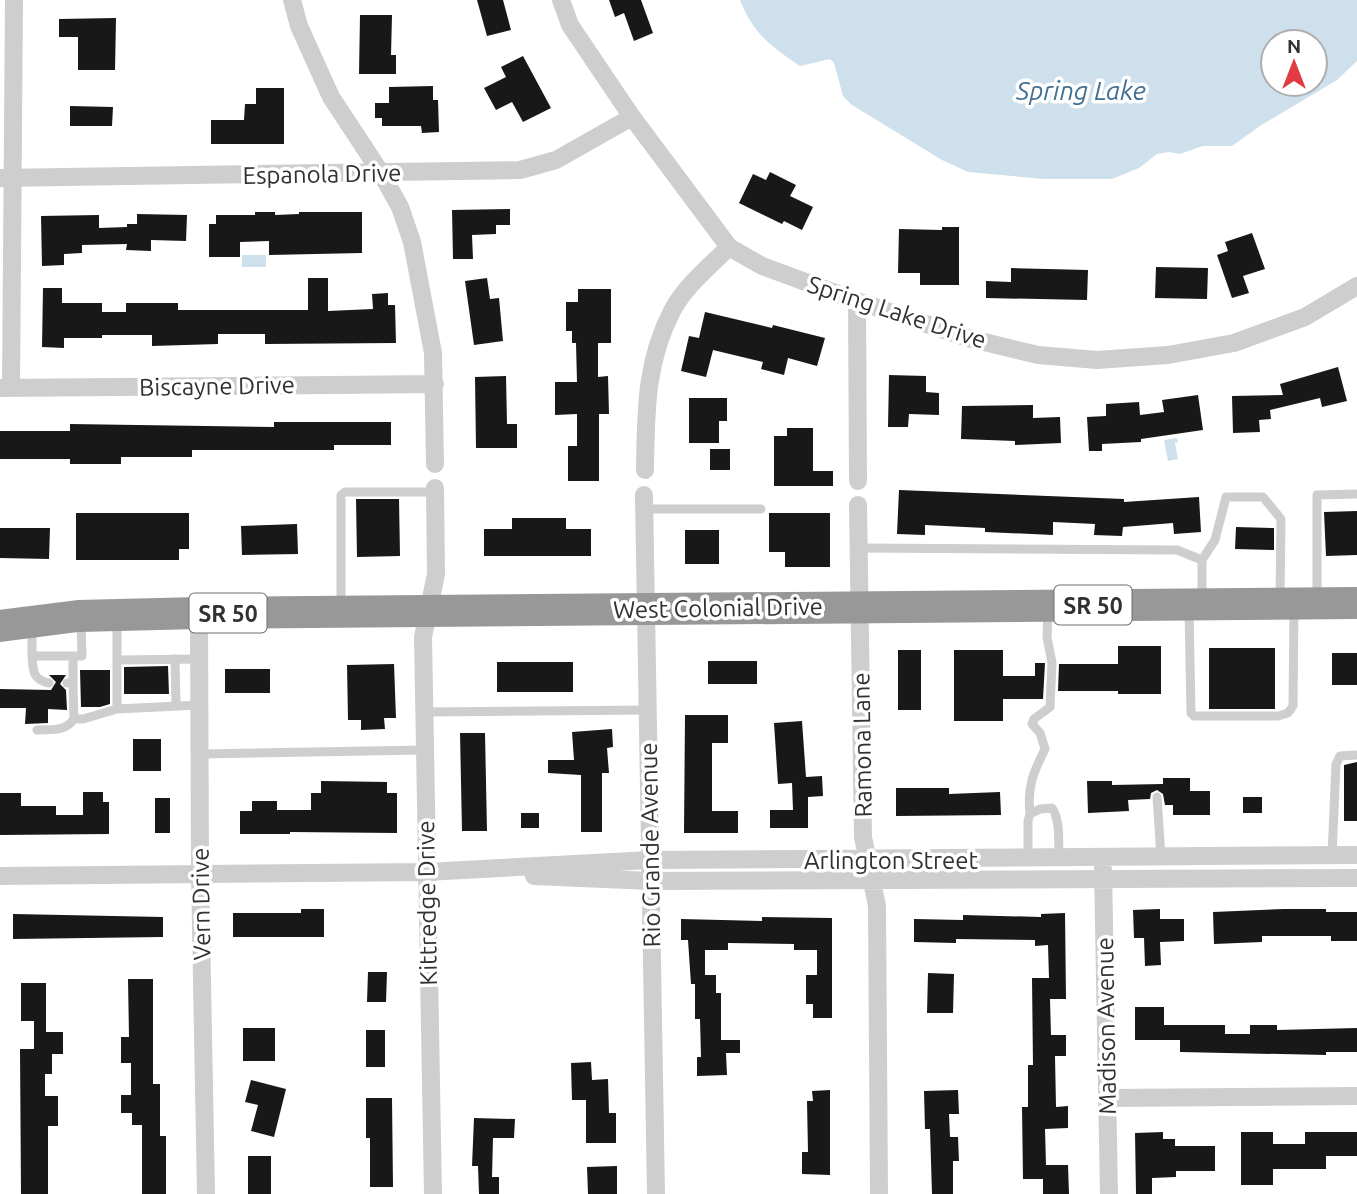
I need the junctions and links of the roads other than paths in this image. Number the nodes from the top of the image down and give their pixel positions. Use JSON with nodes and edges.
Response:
{"nodes":[{"id":1,"x":14,"y":0,"type":"edge"},
{"id":2,"x":292,"y":0,"type":"edge"},
{"id":3,"x":561,"y":0,"type":"edge"},
{"id":4,"x":632,"y":117,"type":"junction"},
{"id":5,"x":381,"y":173,"type":"junction"},
{"id":6,"x":7,"y":178,"type":"edge"},
{"id":7,"x":729,"y":247,"type":"junction"},
{"id":8,"x":1357,"y":286,"type":"edge"},
{"id":9,"x":857,"y":301,"type":"junction"},
{"id":10,"x":435,"y":384,"type":"junction"},
{"id":11,"x":6,"y":388,"type":"edge"},
{"id":12,"x":435,"y":464,"type":"dead end"},
{"id":13,"x":645,"y":470,"type":"dead end"},
{"id":14,"x":858,"y":481,"type":"dead end"},
{"id":15,"x":435,"y":490,"type":"joint"},
{"id":16,"x":1357,"y":494,"type":"edge"},
{"id":17,"x":644,"y":502,"type":"joint"},
{"id":18,"x":858,"y":505,"type":"dead end"},
{"id":19,"x":761,"y":509,"type":"dead end"},
{"id":20,"x":859,"y":548,"type":"junction"},
{"id":21,"x":1202,"y":560,"type":"junction"},
{"id":22,"x":1357,"y":603,"type":"edge"},
{"id":23,"x":1195,"y":604,"type":"junction"},
{"id":24,"x":1297,"y":604,"type":"junction"},
{"id":25,"x":860,"y":606,"type":"junction"},
{"id":26,"x":1048,"y":606,"type":"junction"},
{"id":27,"x":0,"y":607,"type":"edge"},
{"id":28,"x":646,"y":608,"type":"junction"},
{"id":29,"x":429,"y":612,"type":"junction"},
{"id":30,"x":199,"y":613,"type":"junction"},
{"id":31,"x":341,"y":613,"type":"junction"},
{"id":32,"x":80,"y":615,"type":"junction"},
{"id":33,"x":117,"y":615,"type":"junction"},
{"id":34,"x":32,"y":622,"type":"junction"},
{"id":35,"x":0,"y":626,"type":"edge"},
{"id":36,"x":32,"y":656,"type":"junction"},
{"id":37,"x":73,"y":656,"type":"junction"},
{"id":38,"x":175,"y":659,"type":"junction"},
{"id":39,"x":199,"y":659,"type":"junction"},
{"id":40,"x":117,"y":660,"type":"junction"},
{"id":41,"x":49,"y":683,"type":"dead end"},
{"id":42,"x":176,"y":705,"type":"junction"},
{"id":43,"x":200,"y":705,"type":"junction"},
{"id":44,"x":117,"y":709,"type":"junction"},
{"id":45,"x":648,"y":710,"type":"junction"},
{"id":46,"x":424,"y":712,"type":"junction"},
{"id":47,"x":74,"y":719,"type":"junction"},
{"id":48,"x":37,"y":730,"type":"dead end"},
{"id":49,"x":424,"y":750,"type":"junction"},
{"id":50,"x":200,"y":754,"type":"junction"},
{"id":51,"x":1357,"y":754,"type":"edge"},
{"id":52,"x":1157,"y":797,"type":"dead end"},
{"id":53,"x":1030,"y":814,"type":"junction"},
{"id":54,"x":1357,"y":855,"type":"edge"},
{"id":55,"x":1332,"y":856,"type":"junction"},
{"id":56,"x":1161,"y":857,"type":"junction"},
{"id":57,"x":1059,"y":858,"type":"junction"},
{"id":58,"x":1103,"y":858,"type":"junction"},
{"id":59,"x":1028,"y":859,"type":"junction"},
{"id":60,"x":650,"y":860,"type":"junction"},
{"id":61,"x":868,"y":860,"type":"junction"},
{"id":62,"x":426,"y":872,"type":"junction"},
{"id":63,"x":200,"y":874,"type":"junction"},
{"id":64,"x":0,"y":876,"type":"edge"},
{"id":65,"x":1357,"y":878,"type":"edge"},
{"id":66,"x":1104,"y":880,"type":"junction"},
{"id":67,"x":651,"y":881,"type":"junction"},
{"id":68,"x":872,"y":881,"type":"junction"},
{"id":69,"x":1357,"y":1096,"type":"edge"},
{"id":70,"x":1108,"y":1098,"type":"junction"},
{"id":71,"x":206,"y":1194,"type":"edge"},
{"id":72,"x":433,"y":1194,"type":"edge"},
{"id":73,"x":656,"y":1194,"type":"edge"},
{"id":74,"x":879,"y":1194,"type":"edge"},
{"id":75,"x":1108,"y":1194,"type":"edge"}],
"edges":[{"from":1,"to":6,"type":"street"},
{"from":2,"to":5,"type":"street"},
{"from":3,"to":4,"type":"street","name":"Spring Lake Drive"},
{"from":4,"to":5,"type":"street","name":"Espanola Drive"},
{"from":4,"to":7,"type":"street","name":"Spring Lake Drive"},
{"from":5,"to":6,"type":"street","name":"Espanola Drive"},
{"from":5,"to":10,"type":"street"},
{"from":6,"to":11,"type":"street"},
{"from":7,"to":9,"type":"street","name":"Spring Lake Drive"},
{"from":7,"to":13,"type":"street"},
{"from":8,"to":9,"type":"street","name":"Spring Lake Drive"},
{"from":9,"to":14,"type":"street"},
{"from":10,"to":11,"type":"street","name":"Biscayne Drive"},
{"from":10,"to":12,"type":"street"},
{"from":15,"to":29,"type":"street","name":"Kittredge Drive"},
{"from":15,"to":31,"type":"lane"},
{"from":16,"to":24,"type":"lane"},
{"from":17,"to":19,"type":"lane"},
{"from":17,"to":28,"type":"street","name":"Rio Grande Avenue"},
{"from":18,"to":20,"type":"street","name":"Ramona Lane"},
{"from":20,"to":21,"type":"lane"},
{"from":20,"to":25,"type":"street","name":"Ramona Lane"},
{"from":21,"to":23,"type":"lane"},
{"from":21,"to":24,"type":"lane"},
{"from":22,"to":24,"type":"highway","name":"West Colonial Drive","number":"SR 50"},
{"from":23,"to":24,"type":"highway","name":"West Colonial Drive","number":"SR 50"},
{"from":23,"to":24,"type":"lane"},
{"from":23,"to":26,"type":"highway","name":"West Colonial Drive","number":"SR 50"},
{"from":25,"to":26,"type":"highway","name":"West Colonial Drive","number":"SR 50"},
{"from":25,"to":28,"type":"highway","name":"West Colonial Drive","number":"SR 50"},
{"from":25,"to":61,"type":"street","name":"Ramona Lane"},
{"from":26,"to":53,"type":"lane"},
{"from":27,"to":32,"type":"highway","name":"West Colonial Drive","number":"SR 50"},
{"from":28,"to":29,"type":"highway","name":"West Colonial Drive","number":"SR 50"},
{"from":28,"to":45,"type":"street","name":"Rio Grande Avenue"},
{"from":29,"to":31,"type":"highway","name":"West Colonial Drive","number":"SR 50"},
{"from":29,"to":46,"type":"street","name":"Kittredge Drive"},
{"from":30,"to":31,"type":"highway","name":"West Colonial Drive","number":"SR 50"},
{"from":30,"to":33,"type":"highway","name":"West Colonial Drive","number":"SR 50"},
{"from":30,"to":39,"type":"street","name":"Vern Drive"},
{"from":32,"to":33,"type":"highway","name":"West Colonial Drive","number":"SR 50"},
{"from":32,"to":34,"type":"highway","name":"West Colonial Drive","number":"SR 50"},
{"from":32,"to":37,"type":"lane"},
{"from":33,"to":40,"type":"lane"},
{"from":34,"to":35,"type":"highway","name":"West Colonial Drive","number":"SR 50"},
{"from":34,"to":36,"type":"lane"},
{"from":36,"to":37,"type":"lane"},
{"from":36,"to":41,"type":"lane"},
{"from":37,"to":47,"type":"lane"},
{"from":38,"to":39,"type":"lane"},
{"from":38,"to":40,"type":"lane"},
{"from":38,"to":42,"type":"lane"},
{"from":39,"to":43,"type":"street","name":"Vern Drive"},
{"from":40,"to":44,"type":"lane"},
{"from":42,"to":43,"type":"lane"},
{"from":42,"to":44,"type":"lane"},
{"from":43,"to":50,"type":"street","name":"Vern Drive"},
{"from":44,"to":47,"type":"lane"},
{"from":45,"to":46,"type":"lane"},
{"from":45,"to":60,"type":"street","name":"Rio Grande Avenue"},
{"from":46,"to":49,"type":"street","name":"Kittredge Drive"},
{"from":47,"to":48,"type":"lane"},
{"from":49,"to":50,"type":"lane"},
{"from":49,"to":62,"type":"street","name":"Kittredge Drive"},
{"from":50,"to":63,"type":"street","name":"Vern Drive"},
{"from":51,"to":55,"type":"lane"},
{"from":52,"to":56,"type":"lane"},
{"from":53,"to":57,"type":"lane"},
{"from":53,"to":59,"type":"lane"},
{"from":54,"to":55,"type":"street","name":"Arlington Street"},
{"from":55,"to":56,"type":"street","name":"Arlington Street"},
{"from":56,"to":58,"type":"street","name":"Arlington Street"},
{"from":57,"to":58,"type":"street","name":"Arlington Street"},
{"from":57,"to":59,"type":"street","name":"Arlington Street"},
{"from":58,"to":66,"type":"street","name":"Madison Avenue"},
{"from":59,"to":61,"type":"street","name":"Arlington Street"},
{"from":60,"to":61,"type":"street","name":"Arlington Street"},
{"from":60,"to":62,"type":"street","name":"Arlington Street"},
{"from":60,"to":67,"type":"street","name":"Rio Grande Avenue"},
{"from":61,"to":68,"type":"street","name":"Ramona Lane"},
{"from":62,"to":63,"type":"street","name":"Arlington Street"},
{"from":62,"to":67,"type":"street","name":"Arlington Street"},
{"from":62,"to":72,"type":"street","name":"Kittredge Drive"},
{"from":63,"to":64,"type":"street","name":"Arlington Street"},
{"from":63,"to":71,"type":"street","name":"Vern Drive"},
{"from":65,"to":66,"type":"street","name":"Arlington Street"},
{"from":66,"to":68,"type":"street","name":"Arlington Street"},
{"from":66,"to":70,"type":"street","name":"Madison Avenue"},
{"from":67,"to":68,"type":"street","name":"Arlington Street"},
{"from":67,"to":73,"type":"street","name":"Rio Grande Avenue"},
{"from":68,"to":74,"type":"street","name":"Ramona Lane"},
{"from":69,"to":70,"type":"street"},
{"from":70,"to":75,"type":"street","name":"Madison Avenue"}]}
